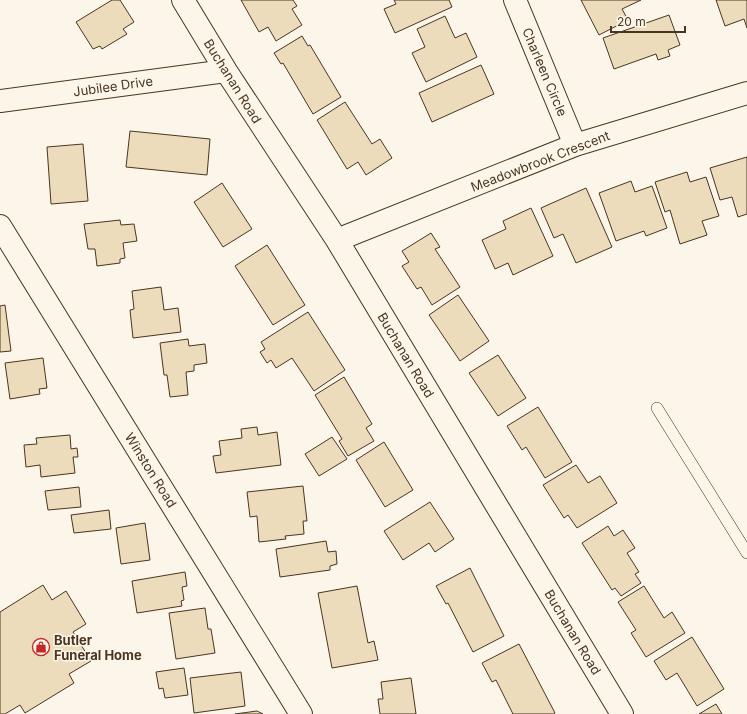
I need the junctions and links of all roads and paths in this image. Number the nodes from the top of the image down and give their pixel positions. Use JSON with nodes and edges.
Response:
{"nodes":[{"id":1,"x":183,"y":0,"type":"edge"},
{"id":2,"x":515,"y":0,"type":"edge"},
{"id":3,"x":226,"y":71,"type":"junction"},
{"id":4,"x":747,"y":93,"type":"edge"},
{"id":5,"x":0,"y":101,"type":"edge"},
{"id":6,"x":575,"y":145,"type":"junction"},
{"id":7,"x":0,"y":226,"type":"edge"},
{"id":8,"x":337,"y":240,"type":"junction"},
{"id":9,"x":657,"y":408,"type":"dead end"},
{"id":10,"x":747,"y":553,"type":"edge"},
{"id":11,"x":301,"y":714,"type":"edge"},
{"id":12,"x":622,"y":714,"type":"edge"}],
"edges":[{"from":1,"to":3,"type":"street","name":"Buchanan Road"},
{"from":2,"to":6,"type":"street","name":"Charleen Circle"},
{"from":3,"to":5,"type":"street","name":"Jubilee Drive"},
{"from":3,"to":8,"type":"street","name":"Buchanan Road"},
{"from":4,"to":6,"type":"street","name":"Meadowbrook Crescent"},
{"from":6,"to":8,"type":"street","name":"Meadowbrook Crescent"},
{"from":7,"to":11,"type":"street","name":"Winston Road"},
{"from":8,"to":12,"type":"street","name":"Buchanan Road"},
{"from":9,"to":10,"type":"lane"}]}
